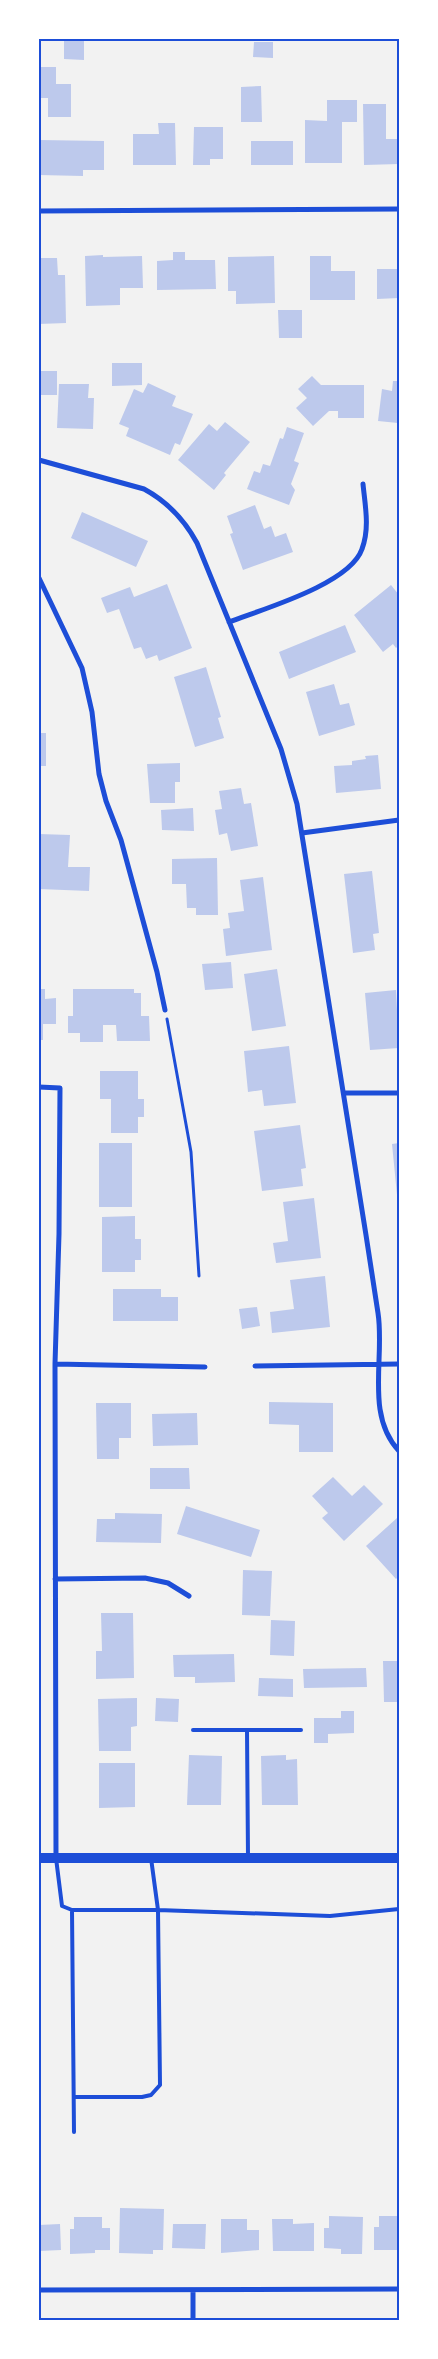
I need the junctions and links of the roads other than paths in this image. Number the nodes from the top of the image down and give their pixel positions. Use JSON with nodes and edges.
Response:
{"nodes":[{"id":1,"x":399,"y":209,"type":"edge"},
{"id":2,"x":39,"y":211,"type":"edge"},
{"id":3,"x":39,"y":460,"type":"edge"},
{"id":4,"x":363,"y":484,"type":"dead end"},
{"id":5,"x":39,"y":578,"type":"edge"},
{"id":6,"x":229,"y":622,"type":"junction"},
{"id":7,"x":399,"y":820,"type":"edge"},
{"id":8,"x":302,"y":833,"type":"junction"},
{"id":9,"x":165,"y":1010,"type":"road end"},
{"id":10,"x":39,"y":1088,"type":"edge"},
{"id":11,"x":344,"y":1093,"type":"junction"},
{"id":12,"x":399,"y":1094,"type":"edge"},
{"id":13,"x":55,"y":1364,"type":"junction"},
{"id":14,"x":379,"y":1364,"type":"junction"},
{"id":15,"x":399,"y":1364,"type":"edge"},
{"id":16,"x":206,"y":1366,"type":"dead end"},
{"id":17,"x":255,"y":1366,"type":"dead end"},
{"id":18,"x":399,"y":1451,"type":"edge"},
{"id":19,"x":55,"y":1579,"type":"junction"},
{"id":20,"x":189,"y":1596,"type":"dead end"},
{"id":21,"x":193,"y":1730,"type":"dead end"},
{"id":22,"x":247,"y":1730,"type":"junction"},
{"id":23,"x":301,"y":1730,"type":"dead end"},
{"id":24,"x":39,"y":1858,"type":"edge"},
{"id":25,"x":56,"y":1858,"type":"junction"},
{"id":26,"x":151,"y":1858,"type":"junction"},
{"id":27,"x":248,"y":1858,"type":"junction"},
{"id":28,"x":399,"y":1858,"type":"edge"},
{"id":29,"x":399,"y":1909,"type":"edge"},
{"id":30,"x":72,"y":1910,"type":"junction"},
{"id":31,"x":158,"y":1910,"type":"junction"},
{"id":32,"x":74,"y":2097,"type":"junction"},
{"id":33,"x":74,"y":2132,"type":"dead end"},
{"id":34,"x":399,"y":2289,"type":"edge"},
{"id":35,"x":39,"y":2290,"type":"edge"},
{"id":36,"x":193,"y":2290,"type":"junction"},
{"id":37,"x":193,"y":2320,"type":"edge"}],
"edges":[{"from":1,"to":2,"type":"street"},
{"from":3,"to":6,"type":"street"},
{"from":4,"to":6,"type":"street"},
{"from":5,"to":9,"type":"street"},
{"from":6,"to":8,"type":"street"},
{"from":7,"to":8,"type":"street"},
{"from":8,"to":11,"type":"street"},
{"from":10,"to":13,"type":"street"},
{"from":11,"to":12,"type":"street"},
{"from":11,"to":14,"type":"street"},
{"from":13,"to":16,"type":"street"},
{"from":13,"to":19,"type":"street"},
{"from":14,"to":15,"type":"street"},
{"from":14,"to":17,"type":"street"},
{"from":14,"to":18,"type":"street"},
{"from":19,"to":20,"type":"street"},
{"from":19,"to":25,"type":"street"},
{"from":21,"to":22,"type":"lane"},
{"from":22,"to":23,"type":"lane"},
{"from":22,"to":27,"type":"lane"},
{"from":24,"to":25,"type":"main road"},
{"from":25,"to":26,"type":"main road"},
{"from":25,"to":30,"type":"lane"},
{"from":26,"to":27,"type":"main road"},
{"from":26,"to":31,"type":"lane"},
{"from":27,"to":28,"type":"main road"},
{"from":29,"to":31,"type":"lane"},
{"from":30,"to":31,"type":"lane"},
{"from":30,"to":32,"type":"lane"},
{"from":31,"to":32,"type":"lane"},
{"from":32,"to":33,"type":"lane"},
{"from":34,"to":36,"type":"street"},
{"from":35,"to":36,"type":"street"},
{"from":36,"to":37,"type":"street"}]}
